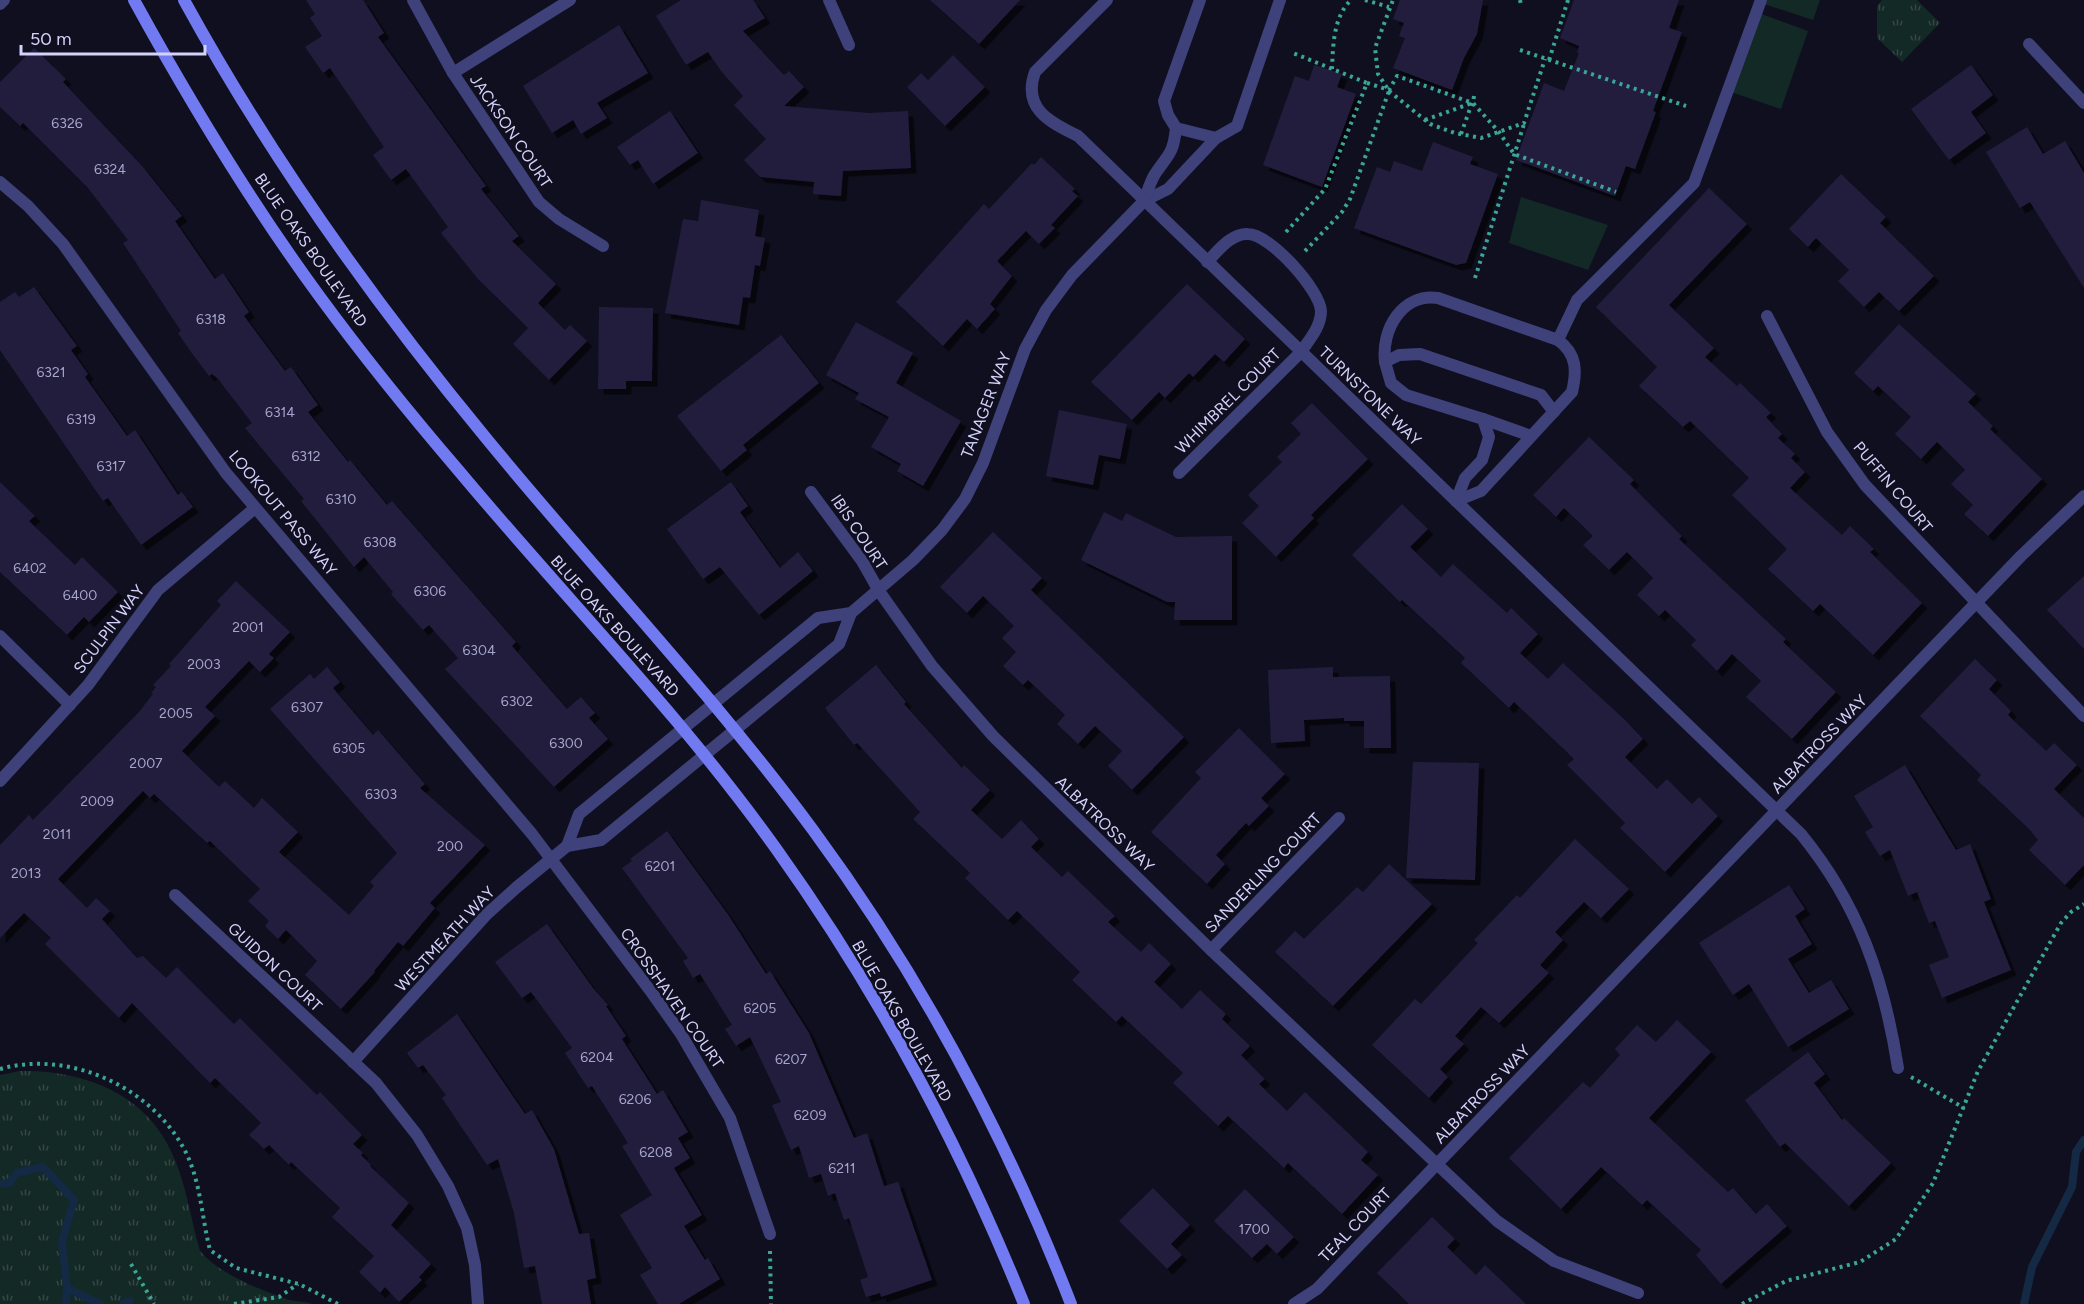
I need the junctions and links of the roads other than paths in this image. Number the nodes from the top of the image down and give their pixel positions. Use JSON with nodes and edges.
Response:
{"nodes":[{"id":1,"x":4,"y":0,"type":"edge"},
{"id":2,"x":134,"y":0,"type":"edge"},
{"id":3,"x":184,"y":0,"type":"edge"},
{"id":4,"x":413,"y":0,"type":"edge"},
{"id":5,"x":570,"y":0,"type":"edge"},
{"id":6,"x":829,"y":0,"type":"edge"},
{"id":7,"x":1107,"y":0,"type":"edge"},
{"id":8,"x":1200,"y":0,"type":"edge"},
{"id":9,"x":1280,"y":0,"type":"edge"},
{"id":10,"x":1761,"y":0,"type":"edge"},
{"id":11,"x":0,"y":4,"type":"edge"},
{"id":12,"x":2029,"y":44,"type":"dead end"},
{"id":13,"x":849,"y":45,"type":"dead end"},
{"id":14,"x":453,"y":73,"type":"junction"},
{"id":15,"x":2084,"y":103,"type":"edge"},
{"id":16,"x":1176,"y":128,"type":"junction"},
{"id":17,"x":1216,"y":138,"type":"junction"},
{"id":18,"x":0,"y":182,"type":"edge"},
{"id":19,"x":1144,"y":201,"type":"junction"},
{"id":20,"x":603,"y":246,"type":"dead end"},
{"id":21,"x":1207,"y":262,"type":"junction"},
{"id":22,"x":1767,"y":316,"type":"dead end"},
{"id":23,"x":1558,"y":340,"type":"junction"},
{"id":24,"x":1301,"y":352,"type":"junction"},
{"id":25,"x":1385,"y":362,"type":"junction"},
{"id":26,"x":1554,"y":412,"type":"junction"},
{"id":27,"x":1483,"y":419,"type":"junction"},
{"id":28,"x":1531,"y":436,"type":"junction"},
{"id":29,"x":1179,"y":473,"type":"dead end"},
{"id":30,"x":811,"y":492,"type":"dead end"},
{"id":31,"x":2084,"y":496,"type":"edge"},
{"id":32,"x":1456,"y":501,"type":"junction"},
{"id":33,"x":255,"y":508,"type":"junction"},
{"id":34,"x":879,"y":591,"type":"junction"},
{"id":35,"x":1975,"y":604,"type":"junction"},
{"id":36,"x":851,"y":613,"type":"junction"},
{"id":37,"x":0,"y":636,"type":"edge"},
{"id":38,"x":713,"y":704,"type":"junction"},
{"id":39,"x":70,"y":705,"type":"junction"},
{"id":40,"x":2084,"y":716,"type":"edge"},
{"id":41,"x":684,"y":728,"type":"junction"},
{"id":42,"x":735,"y":730,"type":"junction"},
{"id":43,"x":705,"y":754,"type":"junction"},
{"id":44,"x":0,"y":781,"type":"edge"},
{"id":45,"x":1778,"y":811,"type":"junction"},
{"id":46,"x":1339,"y":818,"type":"dead end"},
{"id":47,"x":567,"y":846,"type":"junction"},
{"id":48,"x":551,"y":859,"type":"junction"},
{"id":49,"x":175,"y":895,"type":"dead end"},
{"id":50,"x":1211,"y":950,"type":"junction"},
{"id":51,"x":353,"y":1062,"type":"junction"},
{"id":52,"x":1898,"y":1068,"type":"road end"},
{"id":53,"x":1437,"y":1165,"type":"junction"},
{"id":54,"x":770,"y":1234,"type":"road end"},
{"id":55,"x":1638,"y":1293,"type":"dead end"},
{"id":56,"x":478,"y":1304,"type":"edge"},
{"id":57,"x":1024,"y":1304,"type":"edge"},
{"id":58,"x":1071,"y":1304,"type":"edge"},
{"id":59,"x":1294,"y":1304,"type":"edge"}],
"edges":[{"from":1,"to":11,"type":"street"},
{"from":2,"to":41,"type":"main road","name":"BLUE OAKS BOULEVARD"},
{"from":3,"to":38,"type":"main road","name":"BLUE OAKS BOULEVARD"},
{"from":4,"to":14,"type":"street","name":"JACKSON COURT"},
{"from":5,"to":14,"type":"street"},
{"from":6,"to":13,"type":"street"},
{"from":7,"to":19,"type":"street","name":"TURNSTONE WAY"},
{"from":8,"to":16,"type":"street"},
{"from":9,"to":17,"type":"street"},
{"from":10,"to":23,"type":"street"},
{"from":12,"to":15,"type":"street"},
{"from":14,"to":20,"type":"street","name":"JACKSON COURT"},
{"from":16,"to":17,"type":"street"},
{"from":16,"to":19,"type":"street"},
{"from":17,"to":19,"type":"street"},
{"from":18,"to":33,"type":"street","name":"LOOKOUT PASS WAY"},
{"from":19,"to":21,"type":"street","name":"TURNSTONE WAY"},
{"from":19,"to":34,"type":"street","name":"TANAGER WAY"},
{"from":21,"to":24,"type":"street","name":"TURNSTONE WAY"},
{"from":21,"to":24,"type":"street","name":"WHIMBREL COURT"},
{"from":22,"to":35,"type":"street","name":"PUFFIN COURT"},
{"from":23,"to":25,"type":"street"},
{"from":23,"to":26,"type":"street"},
{"from":24,"to":29,"type":"street","name":"WHIMBREL COURT"},
{"from":24,"to":32,"type":"street","name":"TURNSTONE WAY"},
{"from":25,"to":26,"type":"street"},
{"from":25,"to":27,"type":"street"},
{"from":26,"to":28,"type":"street"},
{"from":27,"to":28,"type":"street"},
{"from":27,"to":32,"type":"street"},
{"from":28,"to":32,"type":"street"},
{"from":30,"to":34,"type":"street","name":"IBIS COURT"},
{"from":31,"to":35,"type":"street","name":"ALBATROSS WAY"},
{"from":32,"to":45,"type":"street","name":"TURNSTONE WAY"},
{"from":33,"to":39,"type":"street","name":"SCULPIN WAY"},
{"from":33,"to":48,"type":"street","name":"LOOKOUT PASS WAY"},
{"from":34,"to":36,"type":"street","name":"TANAGER WAY"},
{"from":34,"to":50,"type":"street","name":"ALBATROSS WAY"},
{"from":35,"to":40,"type":"street","name":"PUFFIN COURT"},
{"from":35,"to":45,"type":"street","name":"ALBATROSS WAY"},
{"from":36,"to":38,"type":"street","name":"TANAGER WAY"},
{"from":36,"to":42,"type":"street"},
{"from":37,"to":39,"type":"street"},
{"from":38,"to":41,"type":"street","name":"TANAGER WAY"},
{"from":38,"to":42,"type":"main road","name":"BLUE OAKS BOULEVARD"},
{"from":39,"to":44,"type":"street","name":"SCULPIN WAY"},
{"from":41,"to":43,"type":"main road","name":"BLUE OAKS BOULEVARD"},
{"from":41,"to":47,"type":"street"},
{"from":42,"to":43,"type":"street","name":"WESTMEATH WAY"},
{"from":42,"to":58,"type":"main road","name":"BLUE OAKS BOULEVARD"},
{"from":43,"to":47,"type":"street","name":"WESTMEATH WAY"},
{"from":43,"to":57,"type":"main road","name":"BLUE OAKS BOULEVARD"},
{"from":45,"to":52,"type":"street","name":"TURNSTONE WAY"},
{"from":45,"to":53,"type":"street","name":"ALBATROSS WAY"},
{"from":46,"to":50,"type":"street","name":"SANDERLING COURT"},
{"from":47,"to":48,"type":"street","name":"WESTMEATH WAY"},
{"from":48,"to":51,"type":"street","name":"WESTMEATH WAY"},
{"from":48,"to":54,"type":"street","name":"CROSSHAVEN COURT"},
{"from":49,"to":51,"type":"street","name":"GUIDON COURT"},
{"from":50,"to":53,"type":"street","name":"ALBATROSS WAY"},
{"from":51,"to":56,"type":"street","name":"GUIDON COURT"},
{"from":53,"to":55,"type":"street"},
{"from":53,"to":59,"type":"street","name":"TEAL COURT"}]}
